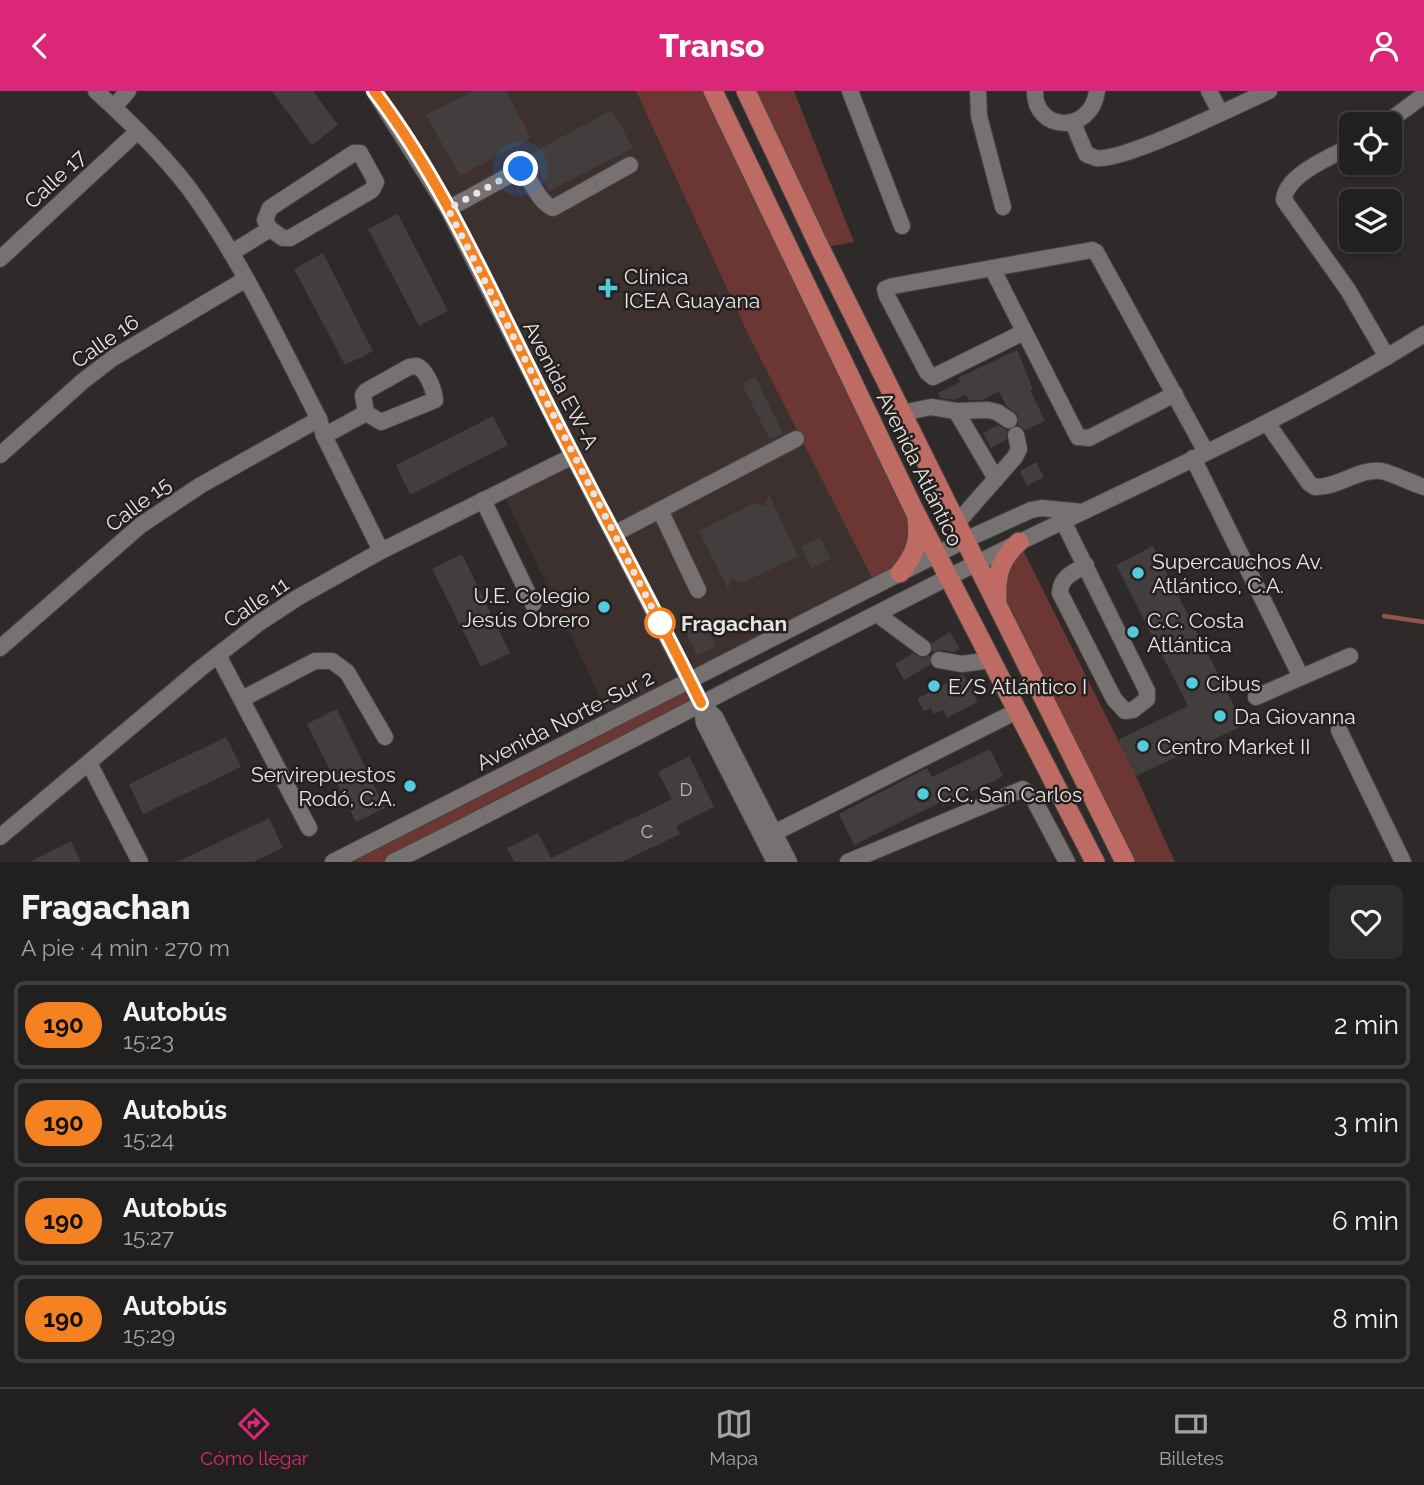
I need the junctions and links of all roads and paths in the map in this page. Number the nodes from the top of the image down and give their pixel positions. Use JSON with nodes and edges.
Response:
{"nodes":[{"id":1,"x":96,"y":91,"type":"edge"},
{"id":2,"x":128,"y":91,"type":"edge"},
{"id":3,"x":713,"y":91,"type":"edge"},
{"id":4,"x":747,"y":91,"type":"edge"},
{"id":5,"x":850,"y":91,"type":"edge"},
{"id":6,"x":978,"y":91,"type":"edge"},
{"id":7,"x":1035,"y":91,"type":"edge"},
{"id":8,"x":1097,"y":91,"type":"edge"},
{"id":9,"x":1209,"y":91,"type":"edge"},
{"id":10,"x":1269,"y":91,"type":"edge"},
{"id":11,"x":377,"y":92,"type":"edge"},
{"id":12,"x":1424,"y":95,"type":"edge"},
{"id":13,"x":114,"y":107,"type":"junction"},
{"id":14,"x":1220,"y":112,"type":"junction"},
{"id":15,"x":1401,"y":112,"type":"edge"},
{"id":16,"x":1073,"y":123,"type":"junction"},
{"id":17,"x":138,"y":131,"type":"junction"},
{"id":18,"x":1339,"y":153,"type":"edge"},
{"id":19,"x":630,"y":165,"type":"dead end"},
{"id":20,"x":1003,"y":207,"type":"dead end"},
{"id":21,"x":448,"y":209,"type":"junction"},
{"id":22,"x":902,"y":226,"type":"dead end"},
{"id":23,"x":270,"y":229,"type":"junction"},
{"id":24,"x":231,"y":253,"type":"junction"},
{"id":25,"x":0,"y":259,"type":"edge"},
{"id":26,"x":992,"y":268,"type":"junction"},
{"id":27,"x":246,"y":279,"type":"junction"},
{"id":28,"x":1024,"y":332,"type":"junction"},
{"id":29,"x":1424,"y":334,"type":"edge"},
{"id":30,"x":1387,"y":357,"type":"junction"},
{"id":31,"x":1175,"y":394,"type":"junction"},
{"id":32,"x":956,"y":411,"type":"junction"},
{"id":33,"x":366,"y":413,"type":"dead end"},
{"id":34,"x":902,"y":413,"type":"junction"},
{"id":35,"x":318,"y":419,"type":"junction"},
{"id":36,"x":1009,"y":419,"type":"dead end"},
{"id":37,"x":1267,"y":422,"type":"junction"},
{"id":38,"x":1016,"y":435,"type":"dead end"},
{"id":39,"x":324,"y":436,"type":"junction"},
{"id":40,"x":796,"y":439,"type":"dead end"},
{"id":41,"x":0,"y":455,"type":"edge"},
{"id":42,"x":1199,"y":455,"type":"junction"},
{"id":43,"x":573,"y":456,"type":"junction"},
{"id":44,"x":996,"y":479,"type":"junction"},
{"id":45,"x":1424,"y":487,"type":"edge"},
{"id":46,"x":483,"y":500,"type":"junction"},
{"id":47,"x":660,"y":510,"type":"junction"},
{"id":48,"x":915,"y":512,"type":"junction"},
{"id":49,"x":1082,"y":512,"type":"junction"},
{"id":50,"x":1063,"y":521,"type":"junction"},
{"id":51,"x":961,"y":532,"type":"junction"},
{"id":52,"x":614,"y":534,"type":"junction"},
{"id":53,"x":1019,"y":543,"type":"junction"},
{"id":54,"x":381,"y":551,"type":"junction"},
{"id":55,"x":937,"y":555,"type":"junction"},
{"id":56,"x":977,"y":563,"type":"junction"},
{"id":57,"x":1086,"y":565,"type":"junction"},
{"id":58,"x":900,"y":573,"type":"junction"},
{"id":59,"x":949,"y":577,"type":"junction"},
{"id":60,"x":698,"y":590,"type":"dead end"},
{"id":61,"x":533,"y":604,"type":"dead end"},
{"id":62,"x":998,"y":604,"type":"junction"},
{"id":63,"x":877,"y":614,"type":"junction"},
{"id":64,"x":0,"y":648,"type":"edge"},
{"id":65,"x":923,"y":648,"type":"dead end"},
{"id":66,"x":218,"y":655,"type":"junction"},
{"id":67,"x":1350,"y":656,"type":"dead end"},
{"id":68,"x":939,"y":660,"type":"dead end"},
{"id":69,"x":991,"y":660,"type":"junction"},
{"id":70,"x":1301,"y":677,"type":"junction"},
{"id":71,"x":690,"y":680,"type":"junction"},
{"id":72,"x":1255,"y":697,"type":"dead end"},
{"id":73,"x":242,"y":699,"type":"junction"},
{"id":74,"x":701,"y":703,"type":"junction"},
{"id":75,"x":1017,"y":711,"type":"junction"},
{"id":76,"x":1339,"y":730,"type":"dead end"},
{"id":77,"x":385,"y":737,"type":"dead end"},
{"id":78,"x":89,"y":763,"type":"junction"},
{"id":79,"x":309,"y":828,"type":"dead end"},
{"id":80,"x":774,"y":832,"type":"junction"},
{"id":81,"x":0,"y":837,"type":"edge"},
{"id":82,"x":140,"y":862,"type":"edge"},
{"id":83,"x":333,"y":862,"type":"edge"},
{"id":84,"x":393,"y":862,"type":"edge"},
{"id":85,"x":775,"y":862,"type":"edge"},
{"id":86,"x":789,"y":862,"type":"edge"},
{"id":87,"x":848,"y":862,"type":"edge"},
{"id":88,"x":1068,"y":862,"type":"edge"},
{"id":89,"x":1095,"y":862,"type":"edge"},
{"id":90,"x":1125,"y":862,"type":"edge"},
{"id":91,"x":1404,"y":862,"type":"edge"}],
"edges":[{"from":1,"to":13,"type":"street"},
{"from":2,"to":13,"type":"street"},
{"from":3,"to":48,"type":"main road","name":"Avenida Atlántico"},
{"from":4,"to":34,"type":"main road","name":"Avenida Atlántico"},
{"from":5,"to":22,"type":"street"},
{"from":6,"to":20,"type":"street"},
{"from":7,"to":16,"type":"street"},
{"from":8,"to":16,"type":"street"},
{"from":9,"to":14,"type":"street"},
{"from":10,"to":14,"type":"street"},
{"from":11,"to":21,"type":"street","name":"Avenida EW-A"},
{"from":12,"to":15,"type":"street"},
{"from":13,"to":17,"type":"street"},
{"from":14,"to":16,"type":"street"},
{"from":17,"to":24,"type":"street"},
{"from":17,"to":25,"type":"street","name":"Calle 17"},
{"from":18,"to":30,"type":"street"},
{"from":19,"to":21,"type":"street"},
{"from":21,"to":43,"type":"street","name":"Avenida EW-A"},
{"from":23,"to":23,"type":"street"},
{"from":23,"to":24,"type":"street"},
{"from":24,"to":27,"type":"street"},
{"from":26,"to":28,"type":"street"},
{"from":26,"to":28,"type":"street"},
{"from":26,"to":31,"type":"street"},
{"from":27,"to":35,"type":"street"},
{"from":27,"to":41,"type":"street","name":"Calle 16"},
{"from":28,"to":31,"type":"street"},
{"from":29,"to":30,"type":"street"},
{"from":30,"to":37,"type":"street"},
{"from":31,"to":42,"type":"street"},
{"from":32,"to":34,"type":"street"},
{"from":32,"to":36,"type":"street"},
{"from":32,"to":44,"type":"street"},
{"from":33,"to":39,"type":"street"},
{"from":34,"to":51,"type":"main road","name":"Avenida Atlántico"},
{"from":35,"to":39,"type":"street"},
{"from":35,"to":64,"type":"street","name":"Calle 15"},
{"from":37,"to":42,"type":"street"},
{"from":37,"to":45,"type":"street"},
{"from":38,"to":44,"type":"street"},
{"from":39,"to":54,"type":"street"},
{"from":40,"to":47,"type":"street"},
{"from":42,"to":49,"type":"street"},
{"from":42,"to":70,"type":"street"},
{"from":43,"to":46,"type":"street","name":"Calle 11"},
{"from":43,"to":52,"type":"street","name":"Avenida EW-A"},
{"from":44,"to":51,"type":"street"},
{"from":46,"to":54,"type":"street","name":"Calle 11"},
{"from":46,"to":61,"type":"street"},
{"from":47,"to":52,"type":"street"},
{"from":47,"to":60,"type":"street"},
{"from":48,"to":55,"type":"main road","name":"Avenida Atlántico"},
{"from":48,"to":58,"type":"main road"},
{"from":49,"to":50,"type":"street"},
{"from":49,"to":51,"type":"street","name":"Avenida Norte-Sur 2"},
{"from":50,"to":53,"type":"street"},
{"from":50,"to":57,"type":"street"},
{"from":51,"to":55,"type":"street","name":"Avenida Norte-Sur 2"},
{"from":51,"to":56,"type":"main road","name":"Avenida Atlántico"},
{"from":52,"to":71,"type":"street","name":"Avenida EW-A"},
{"from":53,"to":56,"type":"street"},
{"from":53,"to":62,"type":"main road"},
{"from":54,"to":66,"type":"street","name":"Calle 11"},
{"from":55,"to":58,"type":"street","name":"Avenida Norte-Sur 2"},
{"from":55,"to":59,"type":"main road","name":"Avenida Atlántico"},
{"from":56,"to":59,"type":"street"},
{"from":56,"to":62,"type":"main road","name":"Avenida Atlántico"},
{"from":57,"to":57,"type":"street"},
{"from":58,"to":71,"type":"street","name":"Avenida Norte-Sur 2"},
{"from":59,"to":63,"type":"street"},
{"from":59,"to":69,"type":"main road","name":"Avenida Atlántico"},
{"from":62,"to":90,"type":"main road","name":"Avenida Atlántico"},
{"from":63,"to":65,"type":"street"},
{"from":63,"to":74,"type":"street"},
{"from":66,"to":73,"type":"street"},
{"from":66,"to":78,"type":"street","name":"Calle 11"},
{"from":67,"to":70,"type":"street"},
{"from":68,"to":69,"type":"street"},
{"from":69,"to":75,"type":"main road","name":"Avenida Atlántico"},
{"from":70,"to":72,"type":"street"},
{"from":71,"to":74,"type":"street","name":"Avenida EW-A"},
{"from":71,"to":83,"type":"street","name":"Avenida Norte-Sur 2"},
{"from":73,"to":77,"type":"street"},
{"from":73,"to":79,"type":"street"},
{"from":74,"to":80,"type":"street"},
{"from":74,"to":84,"type":"street"},
{"from":74,"to":85,"type":"street"},
{"from":75,"to":80,"type":"street"},
{"from":75,"to":89,"type":"main road","name":"Avenida Atlántico"},
{"from":76,"to":91,"type":"street"},
{"from":78,"to":81,"type":"street","name":"Calle 11"},
{"from":78,"to":82,"type":"street"},
{"from":80,"to":86,"type":"street"},
{"from":87,"to":88,"type":"street"}]}
